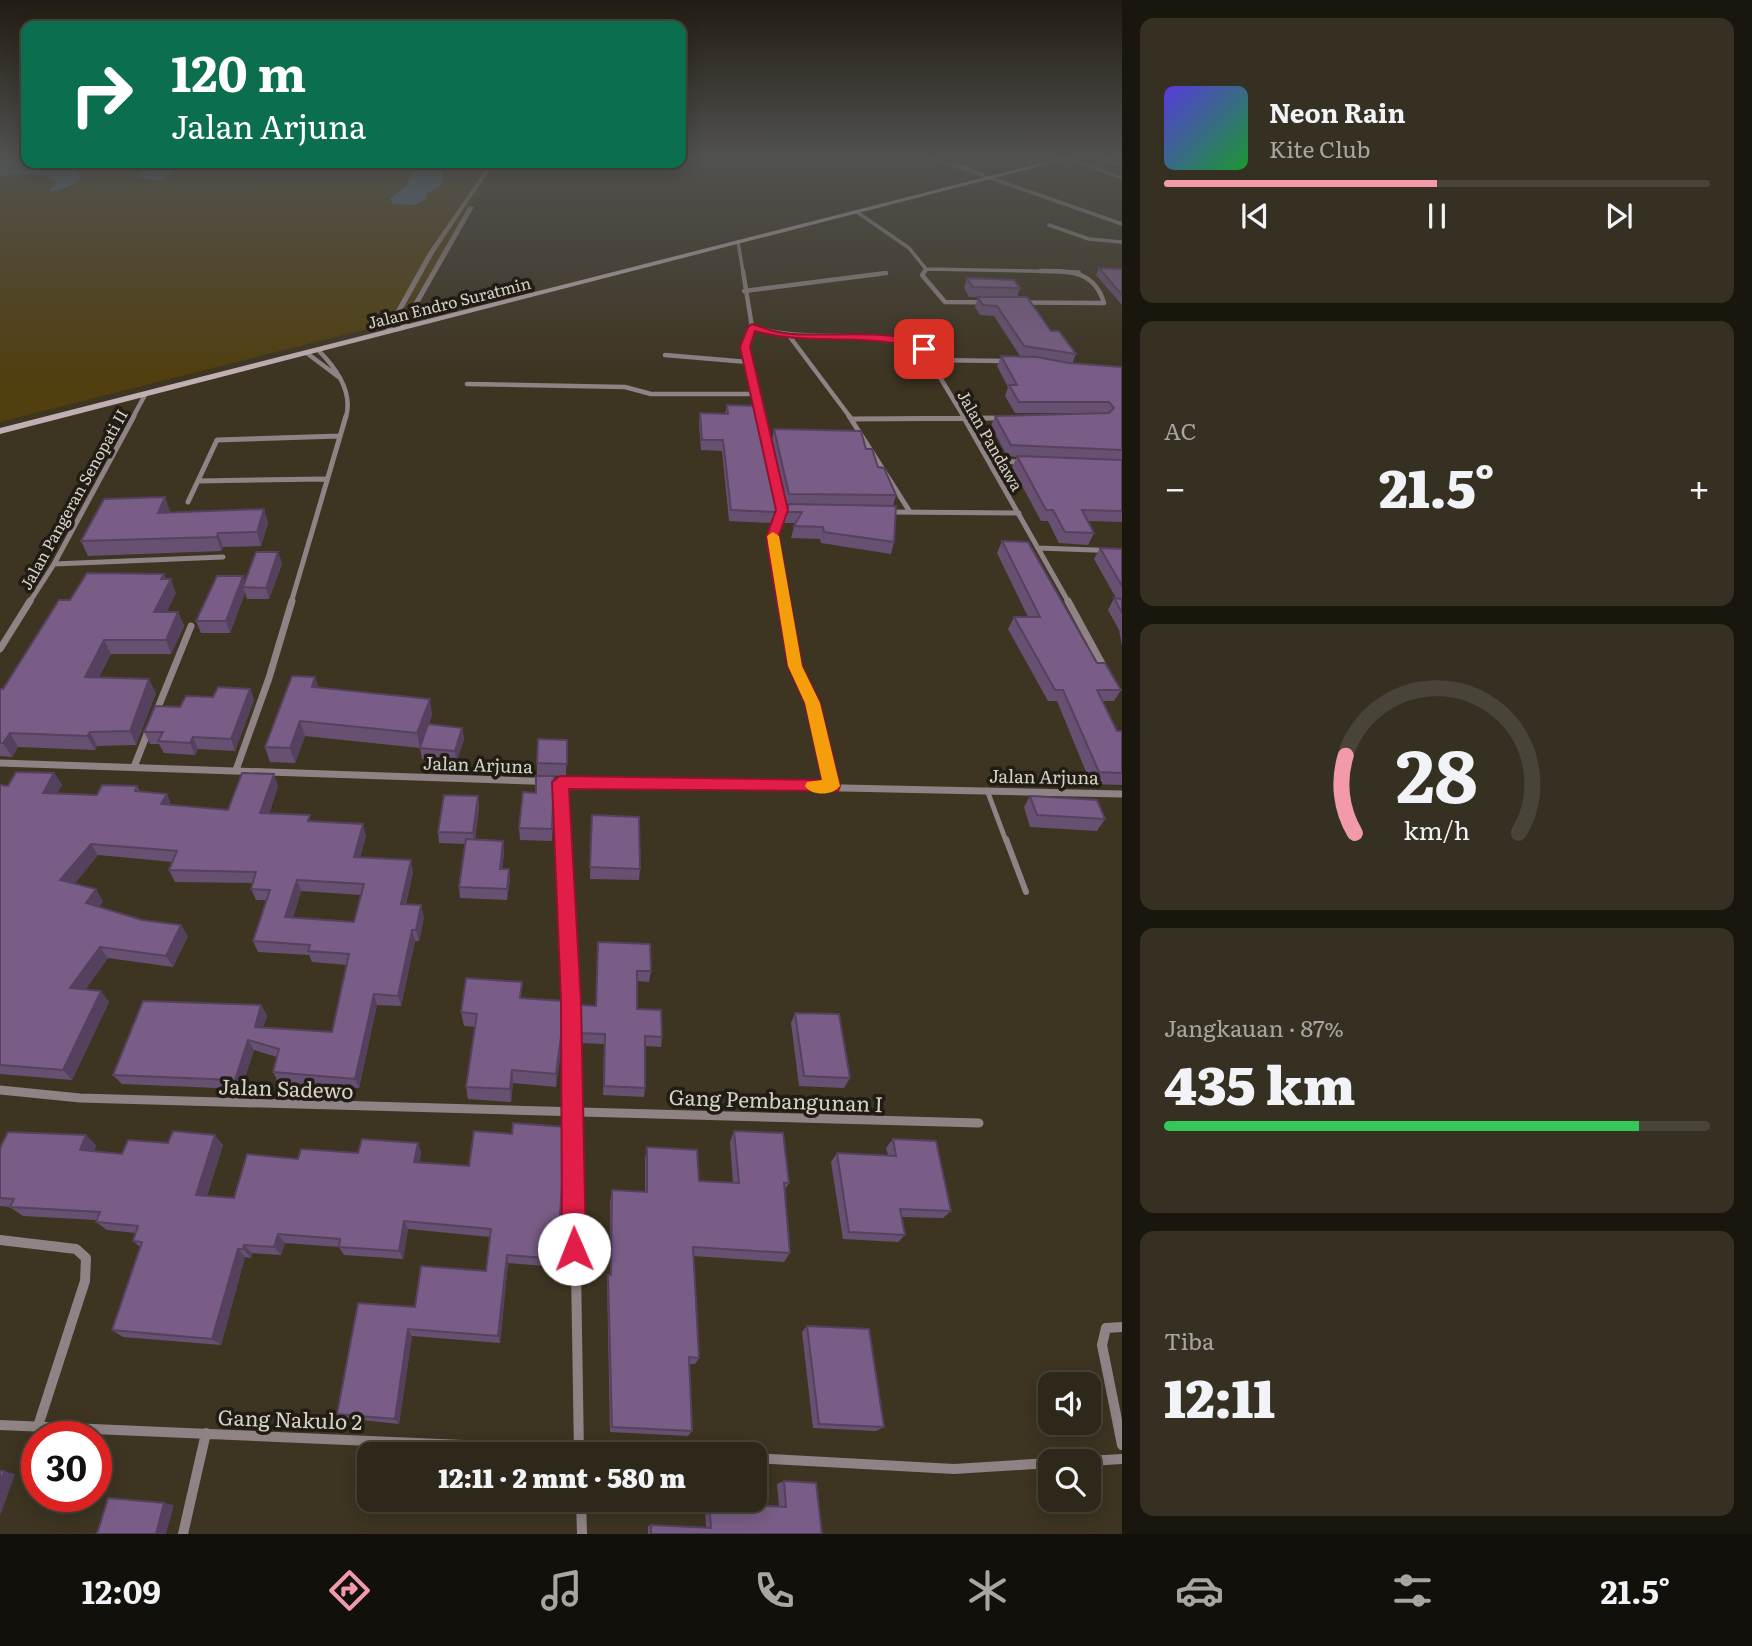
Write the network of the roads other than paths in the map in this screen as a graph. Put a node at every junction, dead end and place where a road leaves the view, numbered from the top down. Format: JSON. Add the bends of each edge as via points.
{"nodes":[{"id":1,"x":447,"y":230,"type":"edge"},
{"id":2,"x":458,"y":230,"type":"edge"},
{"id":3,"x":789,"y":230,"type":"edge"},
{"id":4,"x":882,"y":230,"type":"edge"},
{"id":5,"x":1063,"y":230,"type":"edge"},
{"id":6,"x":1122,"y":242,"type":"edge"},
{"id":7,"x":738,"y":243,"type":"junction"},
{"id":8,"x":926,"y":269,"type":"junction"},
{"id":9,"x":886,"y":273,"type":"dead end"},
{"id":10,"x":744,"y":291,"type":"junction"},
{"id":11,"x":752,"y":327,"type":"junction"},
{"id":12,"x":402,"y":328,"type":"junction"},
{"id":13,"x":387,"y":332,"type":"junction"},
{"id":14,"x":790,"y":337,"type":"junction"},
{"id":15,"x":319,"y":351,"type":"junction"},
{"id":16,"x":309,"y":354,"type":"junction"},
{"id":17,"x":666,"y":355,"type":"dead end"},
{"id":18,"x":930,"y":360,"type":"junction"},
{"id":19,"x":1007,"y":361,"type":"edge"},
{"id":20,"x":748,"y":362,"type":"junction"},
{"id":21,"x":340,"y":379,"type":"junction"},
{"id":22,"x":467,"y":384,"type":"dead end"},
{"id":23,"x":756,"y":394,"type":"junction"},
{"id":24,"x":145,"y":395,"type":"junction"},
{"id":25,"x":964,"y":417,"type":"junction"},
{"id":26,"x":1006,"y":418,"type":"edge"},
{"id":27,"x":851,"y":419,"type":"junction"},
{"id":28,"x":0,"y":431,"type":"edge"},
{"id":29,"x":339,"y":436,"type":"junction"},
{"id":30,"x":990,"y":461,"type":"junction"},
{"id":31,"x":1030,"y":463,"type":"edge"},
{"id":32,"x":325,"y":479,"type":"junction"},
{"id":33,"x":198,"y":481,"type":"junction"},
{"id":34,"x":188,"y":502,"type":"dead end"},
{"id":35,"x":782,"y":510,"type":"junction"},
{"id":36,"x":795,"y":511,"type":"edge"},
{"id":37,"x":884,"y":512,"type":"edge"},
{"id":38,"x":910,"y":512,"type":"junction"},
{"id":39,"x":1019,"y":513,"type":"junction"},
{"id":40,"x":1038,"y":548,"type":"junction"},
{"id":41,"x":1122,"y":551,"type":"edge"},
{"id":42,"x":223,"y":557,"type":"dead end"},
{"id":43,"x":54,"y":564,"type":"junction"},
{"id":44,"x":191,"y":626,"type":"dead end"},
{"id":45,"x":0,"y":649,"type":"edge"},
{"id":46,"x":1111,"y":679,"type":"edge"},
{"id":47,"x":0,"y":763,"type":"edge"},
{"id":48,"x":134,"y":767,"type":"junction"},
{"id":49,"x":236,"y":770,"type":"junction"},
{"id":50,"x":560,"y":782,"type":"junction"},
{"id":51,"x":832,"y":786,"type":"junction"},
{"id":52,"x":987,"y":790,"type":"junction"},
{"id":53,"x":1122,"y":794,"type":"edge"},
{"id":54,"x":1026,"y":892,"type":"dead end"},
{"id":55,"x":0,"y":1090,"type":"edge"},
{"id":56,"x":572,"y":1110,"type":"junction"},
{"id":57,"x":979,"y":1123,"type":"dead end"},
{"id":58,"x":0,"y":1240,"type":"edge"},
{"id":59,"x":1122,"y":1327,"type":"edge"},
{"id":60,"x":40,"y":1421,"type":"edge"},
{"id":61,"x":0,"y":1425,"type":"edge"},
{"id":62,"x":21,"y":1426,"type":"edge"},
{"id":63,"x":112,"y":1429,"type":"edge"},
{"id":64,"x":206,"y":1433,"type":"junction"},
{"id":65,"x":383,"y":1442,"type":"edge"},
{"id":66,"x":579,"y":1442,"type":"edge"},
{"id":67,"x":1122,"y":1445,"type":"edge"},
{"id":68,"x":767,"y":1459,"type":"edge"},
{"id":69,"x":1122,"y":1459,"type":"edge"},
{"id":70,"x":1101,"y":1460,"type":"edge"},
{"id":71,"x":1038,"y":1464,"type":"edge"},
{"id":72,"x":581,"y":1512,"type":"edge"},
{"id":73,"x":183,"y":1534,"type":"edge"},
{"id":74,"x":582,"y":1534,"type":"edge"}],
"edges":[{"from":1,"to":13,"type":"street"},
{"from":2,"to":12,"type":"street"},
{"from":3,"to":7,"type":"main road","name":"Jalan Endro Suratmin"},
{"from":4,"to":8,"type":"street","via":[[909,248]]},
{"from":5,"to":6,"type":"street","via":[[1097,241]]},
{"from":7,"to":10,"type":"street"},
{"from":7,"to":12,"type":"main road","name":"Jalan Endro Suratmin"},
{"from":8,"to":8,"type":"street","via":[[1076,271],[1088,276],[1104,303],[945,302],[922,275]]},
{"from":9,"to":10,"type":"street"},
{"from":10,"to":11,"type":"street"},
{"from":11,"to":14,"type":"street","name":"Jalan Pandawa"},
{"from":11,"to":20,"type":"street","via":[[745,347]]},
{"from":12,"to":13,"type":"main road","name":"Jalan Endro Suratmin"},
{"from":13,"to":15,"type":"main road","name":"Jalan Endro Suratmin"},
{"from":14,"to":18,"type":"street","name":"Jalan Pandawa","via":[[910,342],[922,346]]},
{"from":14,"to":27,"type":"street"},
{"from":15,"to":16,"type":"main road","name":"Jalan Endro Suratmin"},
{"from":15,"to":21,"type":"street","via":[[338,368]]},
{"from":16,"to":21,"type":"street"},
{"from":16,"to":24,"type":"main road","name":"Jalan Endro Suratmin"},
{"from":17,"to":20,"type":"street"},
{"from":18,"to":19,"type":"street"},
{"from":18,"to":25,"type":"street","name":"Jalan Pandawa"},
{"from":20,"to":23,"type":"street"},
{"from":21,"to":29,"type":"street","via":[[348,411]]},
{"from":22,"to":23,"type":"street","via":[[625,387],[645,394]]},
{"from":23,"to":35,"type":"street"},
{"from":24,"to":28,"type":"main road","name":"Jalan Endro Suratmin"},
{"from":24,"to":43,"type":"street","name":"Jalan Pangeran Senopati II"},
{"from":25,"to":26,"type":"street"},
{"from":25,"to":27,"type":"street"},
{"from":25,"to":30,"type":"street","name":"Jalan Pandawa"},
{"from":27,"to":38,"type":"street"},
{"from":29,"to":32,"type":"street"},
{"from":29,"to":33,"type":"street","via":[[217,440]]},
{"from":30,"to":31,"type":"street"},
{"from":30,"to":39,"type":"street","name":"Jalan Pandawa"},
{"from":32,"to":33,"type":"street"},
{"from":32,"to":49,"type":"street","via":[[269,677]]},
{"from":33,"to":34,"type":"street"},
{"from":35,"to":36,"type":"street"},
{"from":35,"to":51,"type":"street","via":[[773,535],[795,666],[812,703]]},
{"from":37,"to":38,"type":"street"},
{"from":38,"to":39,"type":"street"},
{"from":39,"to":40,"type":"street","name":"Jalan Pandawa"},
{"from":40,"to":41,"type":"street"},
{"from":40,"to":46,"type":"street","name":"Jalan Pandawa"},
{"from":42,"to":43,"type":"street"},
{"from":43,"to":45,"type":"street","name":"Jalan Pangeran Senopati II"},
{"from":44,"to":48,"type":"street"},
{"from":47,"to":48,"type":"street","name":"Jalan Arjuna"},
{"from":48,"to":49,"type":"street","name":"Jalan Arjuna"},
{"from":49,"to":50,"type":"street","name":"Jalan Arjuna"},
{"from":50,"to":51,"type":"street","name":"Jalan Arjuna"},
{"from":50,"to":56,"type":"street"},
{"from":51,"to":52,"type":"street","name":"Jalan Arjuna"},
{"from":52,"to":53,"type":"street","name":"Jalan Arjuna"},
{"from":52,"to":54,"type":"lane"},
{"from":55,"to":56,"type":"street","name":"Jalan Sadewo","via":[[107,1099]]},
{"from":56,"to":57,"type":"street","name":"Gang Pembangunan I"},
{"from":56,"to":66,"type":"street"},
{"from":58,"to":60,"type":"street","via":[[76,1249],[86,1258],[85,1281]]},
{"from":59,"to":67,"type":"street","via":[[1106,1328],[1102,1345]]},
{"from":61,"to":62,"type":"street","name":"Gang Nakulo 2"},
{"from":63,"to":64,"type":"street","name":"Gang Nakulo 2"},
{"from":64,"to":65,"type":"street","name":"Gang Nakulo 2"},
{"from":64,"to":73,"type":"street"},
{"from":68,"to":71,"type":"street","via":[[954,1469]]},
{"from":69,"to":70,"type":"street"},
{"from":72,"to":74,"type":"street"}]}
